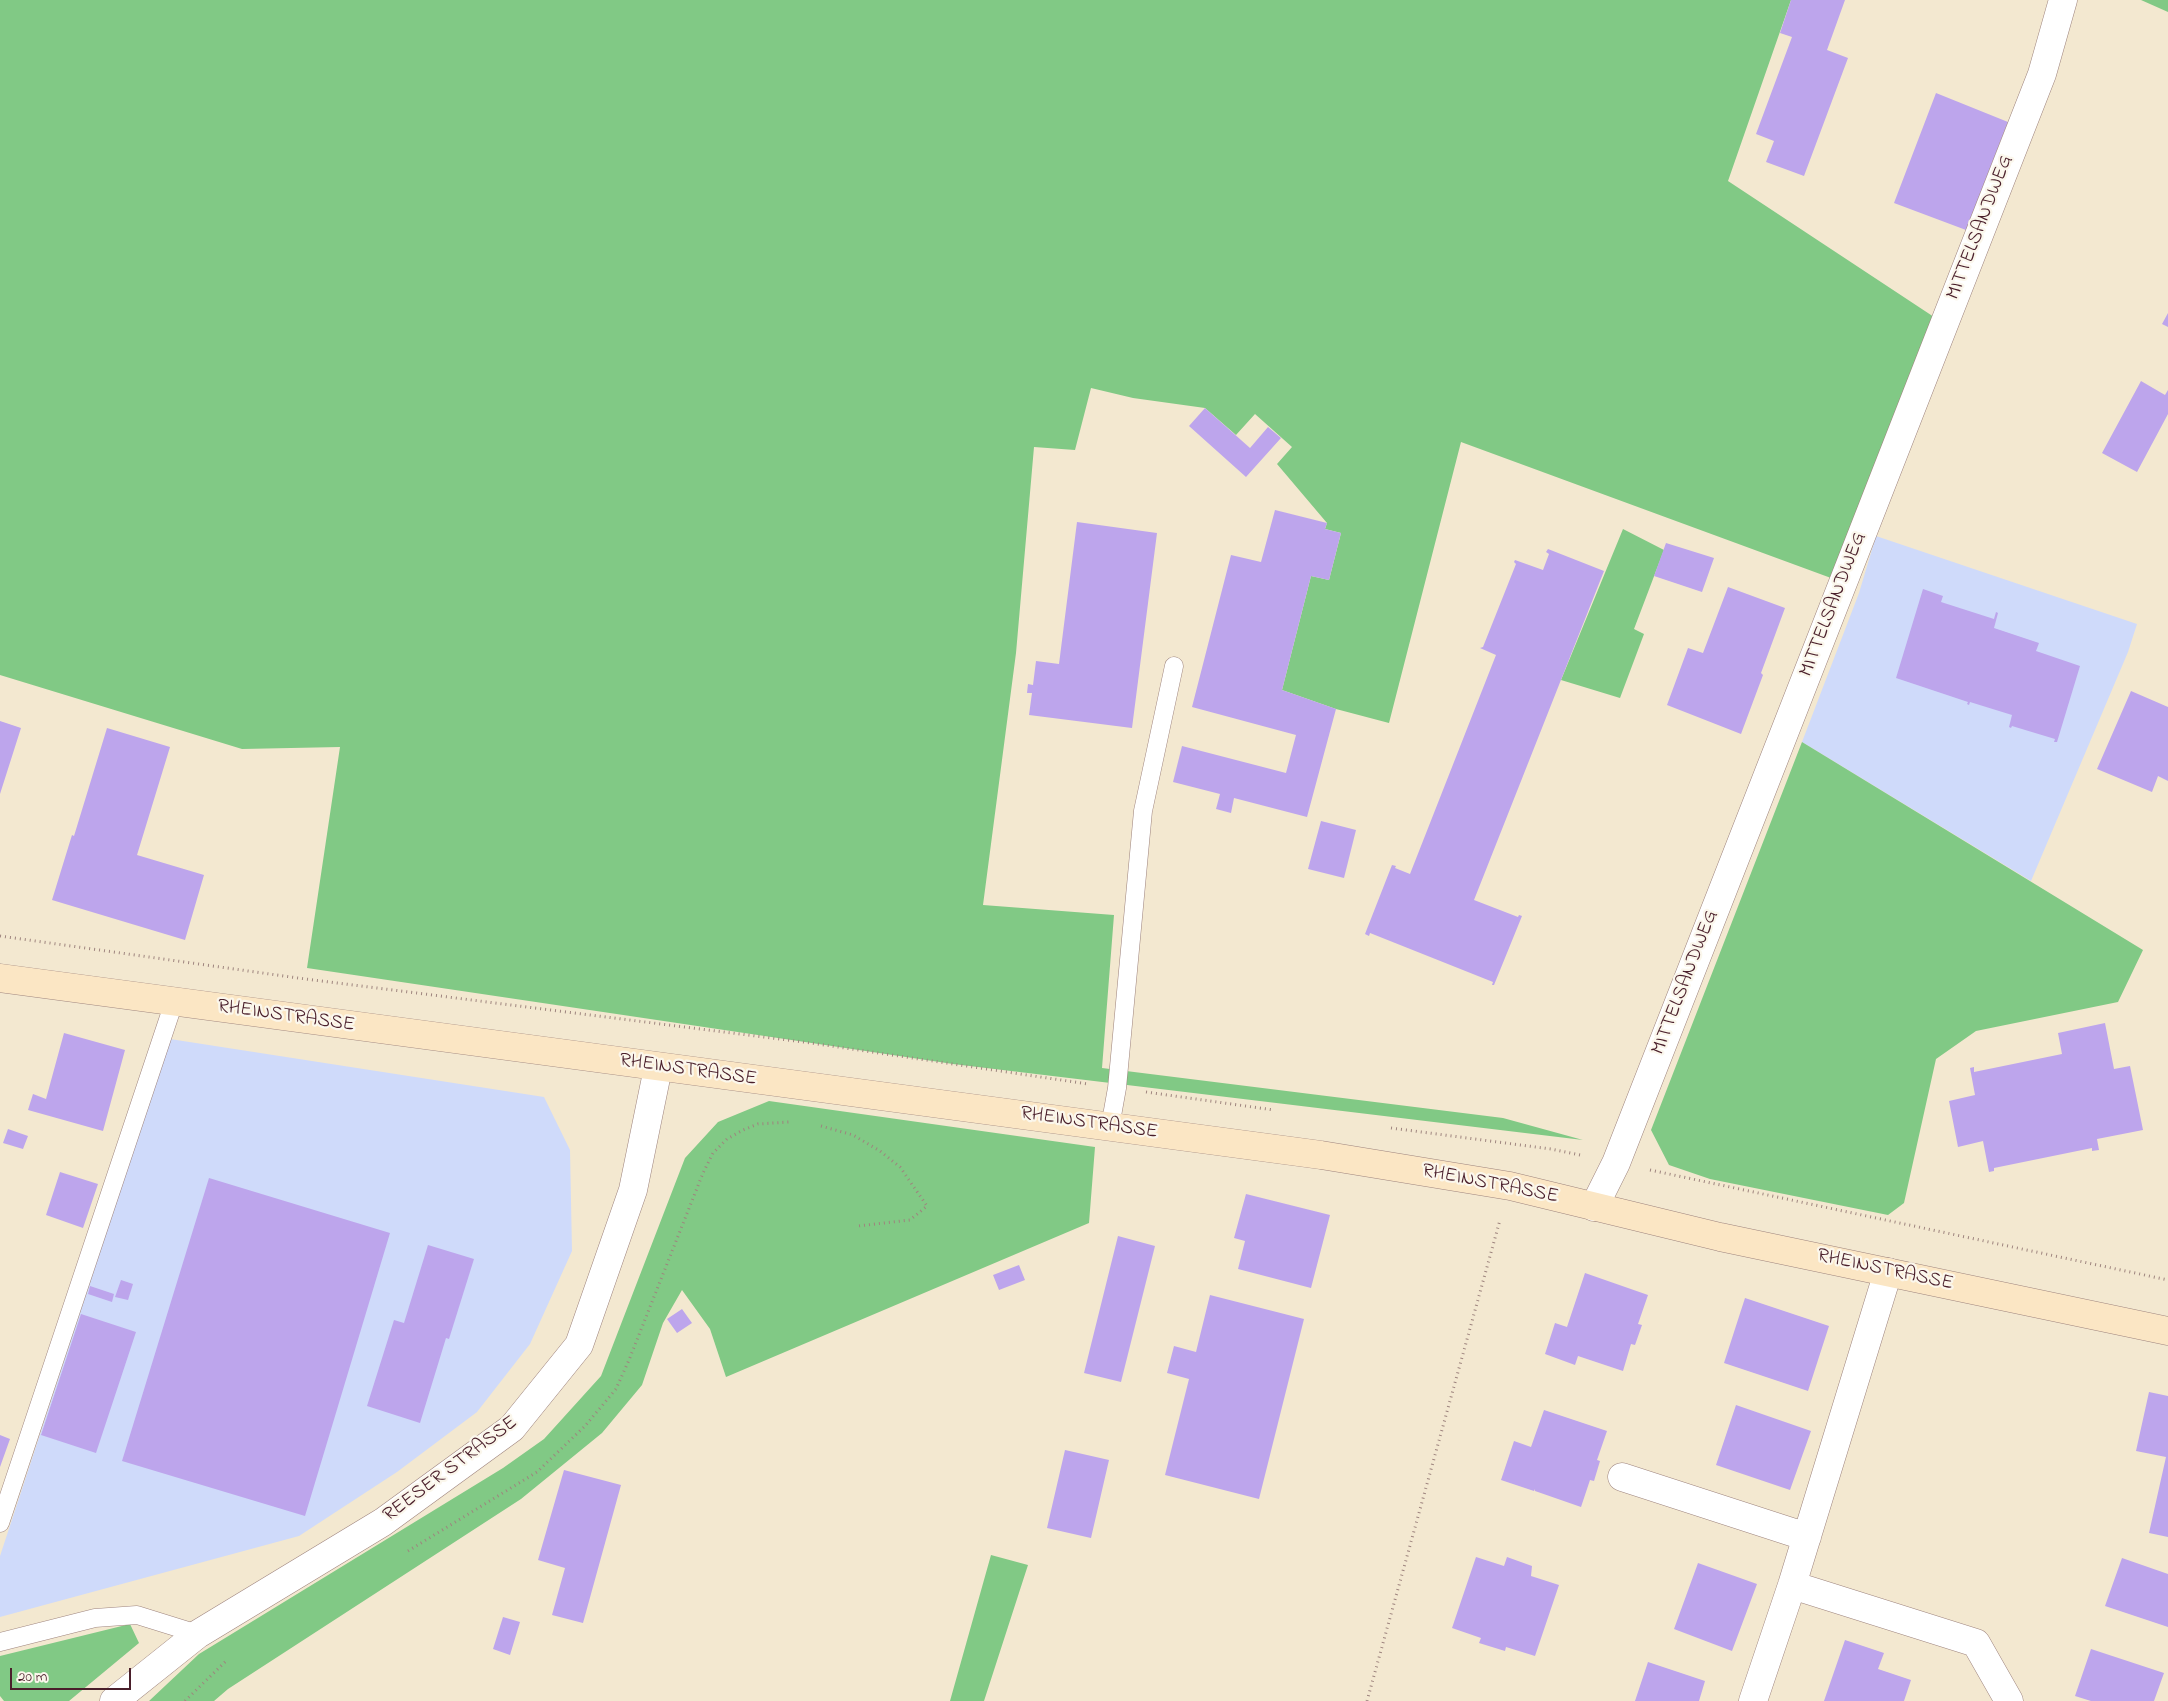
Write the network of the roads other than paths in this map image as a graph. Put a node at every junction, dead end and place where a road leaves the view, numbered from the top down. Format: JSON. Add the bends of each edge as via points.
{"nodes":[{"id":1,"x":2063,"y":0,"type":"edge"},
{"id":2,"x":1174,"y":666,"type":"dead end"},
{"id":3,"x":0,"y":978,"type":"edge"},
{"id":4,"x":174,"y":1002,"type":"junction"},
{"id":5,"x":658,"y":1068,"type":"junction"},
{"id":6,"x":1110,"y":1127,"type":"junction"},
{"id":7,"x":1594,"y":1207,"type":"junction"},
{"id":8,"x":1888,"y":1272,"type":"junction"},
{"id":9,"x":2168,"y":1331,"type":"edge"},
{"id":10,"x":1622,"y":1477,"type":"dead end"},
{"id":11,"x":0,"y":1523,"type":"edge"},
{"id":12,"x":1807,"y":1537,"type":"junction"},
{"id":13,"x":1792,"y":1585,"type":"junction"},
{"id":14,"x":198,"y":1634,"type":"junction"},
{"id":15,"x":0,"y":1642,"type":"edge"},
{"id":16,"x":114,"y":1701,"type":"edge"},
{"id":17,"x":1753,"y":1701,"type":"edge"},
{"id":18,"x":2008,"y":1701,"type":"edge"}],
"edges":[{"from":1,"to":7,"type":"street","name":"MITTELSANDWEG","via":[[2042,74],[1616,1163]]},
{"from":2,"to":6,"type":"lane","via":[[1143,811],[1117,1088]]},
{"from":3,"to":4,"type":"main road","name":"RHEINSTRASSE"},
{"from":4,"to":5,"type":"main road","name":"RHEINSTRASSE"},
{"from":4,"to":11,"type":"lane"},
{"from":5,"to":6,"type":"main road","name":"RHEINSTRASSE"},
{"from":5,"to":14,"type":"street","name":"REESER STRASSE","via":[[633,1190],[579,1345],[512,1428],[383,1522]]},
{"from":6,"to":7,"type":"main road","name":"RHEINSTRASSE","via":[[1320,1155],[1510,1186]]},
{"from":7,"to":8,"type":"main road","name":"RHEINSTRASSE"},
{"from":8,"to":9,"type":"main road","name":"RHEINSTRASSE"},
{"from":8,"to":12,"type":"street"},
{"from":10,"to":12,"type":"street"},
{"from":12,"to":13,"type":"street"},
{"from":13,"to":17,"type":"street"},
{"from":13,"to":18,"type":"street","via":[[1976,1642]]},
{"from":14,"to":15,"type":"lane","via":[[137,1615],[95,1618]]},
{"from":14,"to":16,"type":"street","name":"REESER STRASSE"}]}
